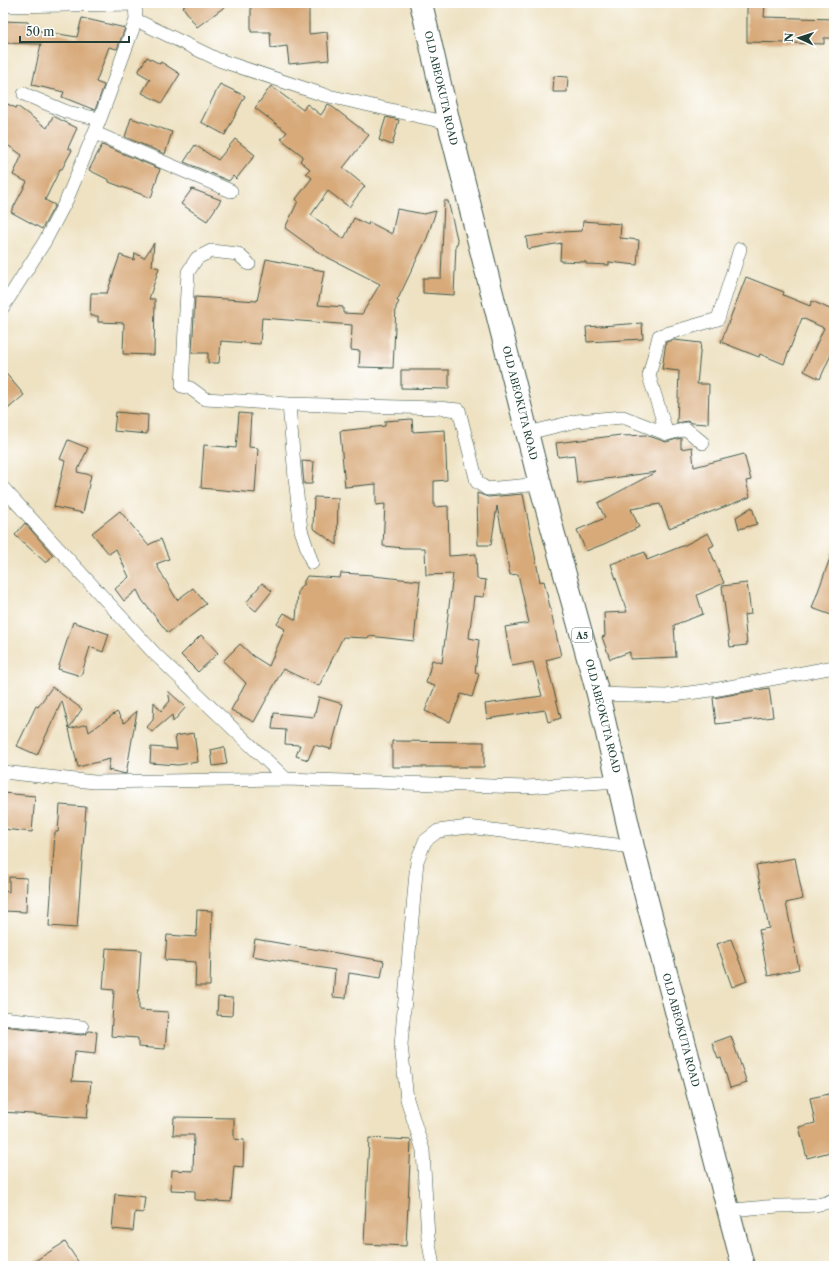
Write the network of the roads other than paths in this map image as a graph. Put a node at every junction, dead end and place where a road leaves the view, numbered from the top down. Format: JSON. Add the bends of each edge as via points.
{"nodes":[{"id":1,"x":135,"y":3,"type":"edge"},
{"id":2,"x":421,"y":3,"type":"edge"},
{"id":3,"x":3,"y":6,"type":"edge"},
{"id":4,"x":136,"y":20,"type":"junction"},
{"id":5,"x":24,"y":94,"type":"dead end"},
{"id":6,"x":100,"y":119,"type":"junction"},
{"id":7,"x":449,"y":123,"type":"junction"},
{"id":8,"x":94,"y":132,"type":"junction"},
{"id":9,"x":231,"y":191,"type":"dead end"},
{"id":10,"x":740,"y":249,"type":"dead end"},
{"id":11,"x":249,"y":264,"type":"dead end"},
{"id":12,"x":3,"y":307,"type":"edge"},
{"id":13,"x":289,"y":404,"type":"junction"},
{"id":14,"x":528,"y":433,"type":"junction"},
{"id":15,"x":667,"y":434,"type":"junction"},
{"id":16,"x":703,"y":443,"type":"dead end"},
{"id":17,"x":540,"y":484,"type":"junction"},
{"id":18,"x":3,"y":488,"type":"edge"},
{"id":19,"x":312,"y":563,"type":"dead end"},
{"id":20,"x":834,"y":667,"type":"edge"},
{"id":21,"x":598,"y":694,"type":"junction"},
{"id":22,"x":3,"y":772,"type":"edge"},
{"id":23,"x":286,"y":779,"type":"junction"},
{"id":24,"x":619,"y":781,"type":"junction"},
{"id":25,"x":633,"y":847,"type":"junction"},
{"id":26,"x":3,"y":1018,"type":"edge"},
{"id":27,"x":82,"y":1027,"type":"dead end"},
{"id":28,"x":834,"y":1199,"type":"edge"},
{"id":29,"x":729,"y":1210,"type":"junction"},
{"id":30,"x":433,"y":1266,"type":"edge"},
{"id":31,"x":743,"y":1266,"type":"edge"}],
"edges":[{"from":1,"to":3,"type":"street"},
{"from":1,"to":4,"type":"street"},
{"from":2,"to":7,"type":"highway","name":"OLD ABEOKUTA ROAD","number":"A5"},
{"from":4,"to":6,"type":"street"},
{"from":4,"to":7,"type":"street","via":[[219,60],[324,95]]},
{"from":5,"to":6,"type":"street","via":[[66,112]]},
{"from":6,"to":8,"type":"street"},
{"from":7,"to":14,"type":"highway","name":"OLD ABEOKUTA ROAD","number":"A5"},
{"from":8,"to":9,"type":"street"},
{"from":8,"to":12,"type":"street","via":[[60,213]]},
{"from":10,"to":15,"type":"street","via":[[718,319],[659,336],[649,376]]},
{"from":11,"to":13,"type":"street","via":[[238,254],[210,251],[197,258],[188,272],[182,386],[190,388],[205,399]]},
{"from":13,"to":17,"type":"street","via":[[459,410],[477,482],[487,489]]},
{"from":13,"to":19,"type":"street","via":[[302,530]]},
{"from":14,"to":15,"type":"street","via":[[577,421],[623,417]]},
{"from":14,"to":17,"type":"highway","name":"OLD ABEOKUTA ROAD","number":"A5"},
{"from":15,"to":16,"type":"street","via":[[686,429]]},
{"from":17,"to":21,"type":"highway","name":"OLD ABEOKUTA ROAD","number":"A5"},
{"from":18,"to":23,"type":"street","via":[[155,654]]},
{"from":20,"to":21,"type":"street","via":[[719,689],[666,696]]},
{"from":21,"to":24,"type":"highway","name":"OLD ABEOKUTA ROAD","number":"A5"},
{"from":22,"to":23,"type":"street","via":[[94,782]]},
{"from":23,"to":24,"type":"street","via":[[526,787]]},
{"from":24,"to":25,"type":"highway","name":"OLD ABEOKUTA ROAD","number":"A5"},
{"from":25,"to":29,"type":"highway","name":"OLD ABEOKUTA ROAD","number":"A5"},
{"from":25,"to":30,"type":"street","via":[[468,827],[438,831],[425,841],[416,861],[401,1045],[407,1099],[423,1150],[428,1238]]},
{"from":26,"to":27,"type":"street"},
{"from":28,"to":29,"type":"street","via":[[813,1205]]},
{"from":29,"to":31,"type":"highway","name":"OLD ABEOKUTA ROAD","number":"A5"}]}
